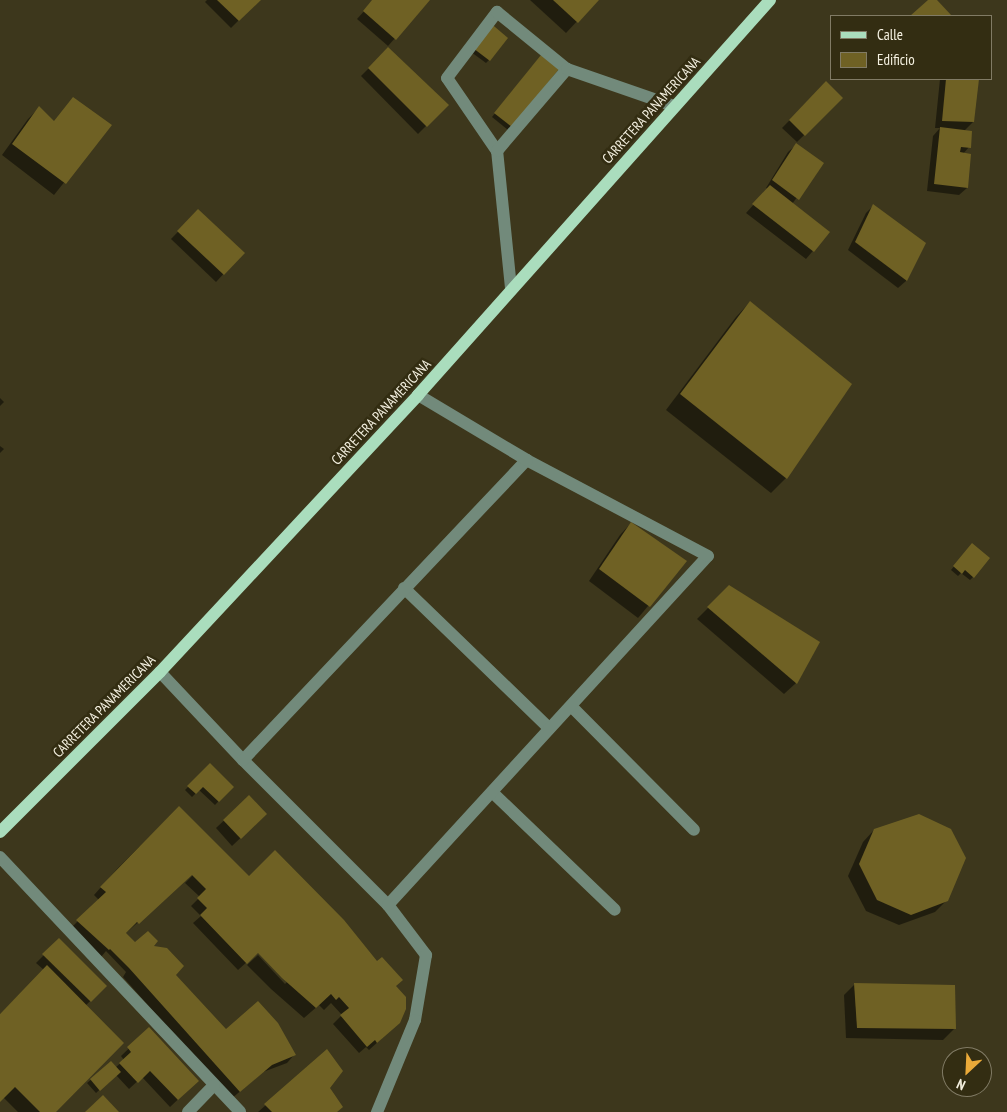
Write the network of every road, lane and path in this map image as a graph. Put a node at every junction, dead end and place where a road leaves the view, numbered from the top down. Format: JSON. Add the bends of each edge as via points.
{"nodes":[{"id":1,"x":770,"y":0,"type":"edge"},
{"id":2,"x":567,"y":70,"type":"junction"},
{"id":3,"x":674,"y":106,"type":"junction"},
{"id":4,"x":497,"y":151,"type":"junction"},
{"id":5,"x":511,"y":288,"type":"junction"},
{"id":6,"x":418,"y":395,"type":"junction"},
{"id":7,"x":527,"y":460,"type":"junction"},
{"id":8,"x":404,"y":588,"type":"junction"},
{"id":9,"x":160,"y":672,"type":"junction"},
{"id":10,"x":572,"y":707,"type":"junction"},
{"id":11,"x":549,"y":728,"type":"junction"},
{"id":12,"x":243,"y":760,"type":"junction"},
{"id":13,"x":492,"y":792,"type":"junction"},
{"id":14,"x":694,"y":830,"type":"dead end"},
{"id":15,"x":0,"y":832,"type":"edge"},
{"id":16,"x":0,"y":857,"type":"edge"},
{"id":17,"x":388,"y":905,"type":"junction"},
{"id":18,"x":615,"y":910,"type":"dead end"},
{"id":19,"x":214,"y":1085,"type":"junction"},
{"id":20,"x":188,"y":1112,"type":"edge"},
{"id":21,"x":240,"y":1112,"type":"edge"},
{"id":22,"x":377,"y":1112,"type":"edge"}],
"edges":[{"from":1,"to":3,"type":"main road","name":"CARRETERA PANAMERICANA"},
{"from":2,"to":3,"type":"street"},
{"from":2,"to":4,"type":"street"},
{"from":2,"to":4,"type":"street","via":[[496,12],[447,78]]},
{"from":3,"to":5,"type":"main road","name":"CARRETERA PANAMERICANA"},
{"from":4,"to":5,"type":"street"},
{"from":5,"to":6,"type":"main road","name":"CARRETERA PANAMERICANA"},
{"from":6,"to":7,"type":"street"},
{"from":6,"to":9,"type":"main road","name":"CARRETERA PANAMERICANA"},
{"from":7,"to":8,"type":"street"},
{"from":7,"to":10,"type":"street","via":[[708,556]]},
{"from":8,"to":11,"type":"street"},
{"from":8,"to":12,"type":"street"},
{"from":9,"to":12,"type":"street"},
{"from":9,"to":15,"type":"main road","name":"CARRETERA PANAMERICANA"},
{"from":10,"to":11,"type":"street"},
{"from":10,"to":14,"type":"street"},
{"from":11,"to":13,"type":"street"},
{"from":12,"to":17,"type":"street"},
{"from":13,"to":17,"type":"street"},
{"from":13,"to":18,"type":"street"},
{"from":16,"to":19,"type":"street"},
{"from":17,"to":22,"type":"street","via":[[426,956],[415,1020]]},
{"from":19,"to":20,"type":"street"},
{"from":19,"to":21,"type":"street"}]}
